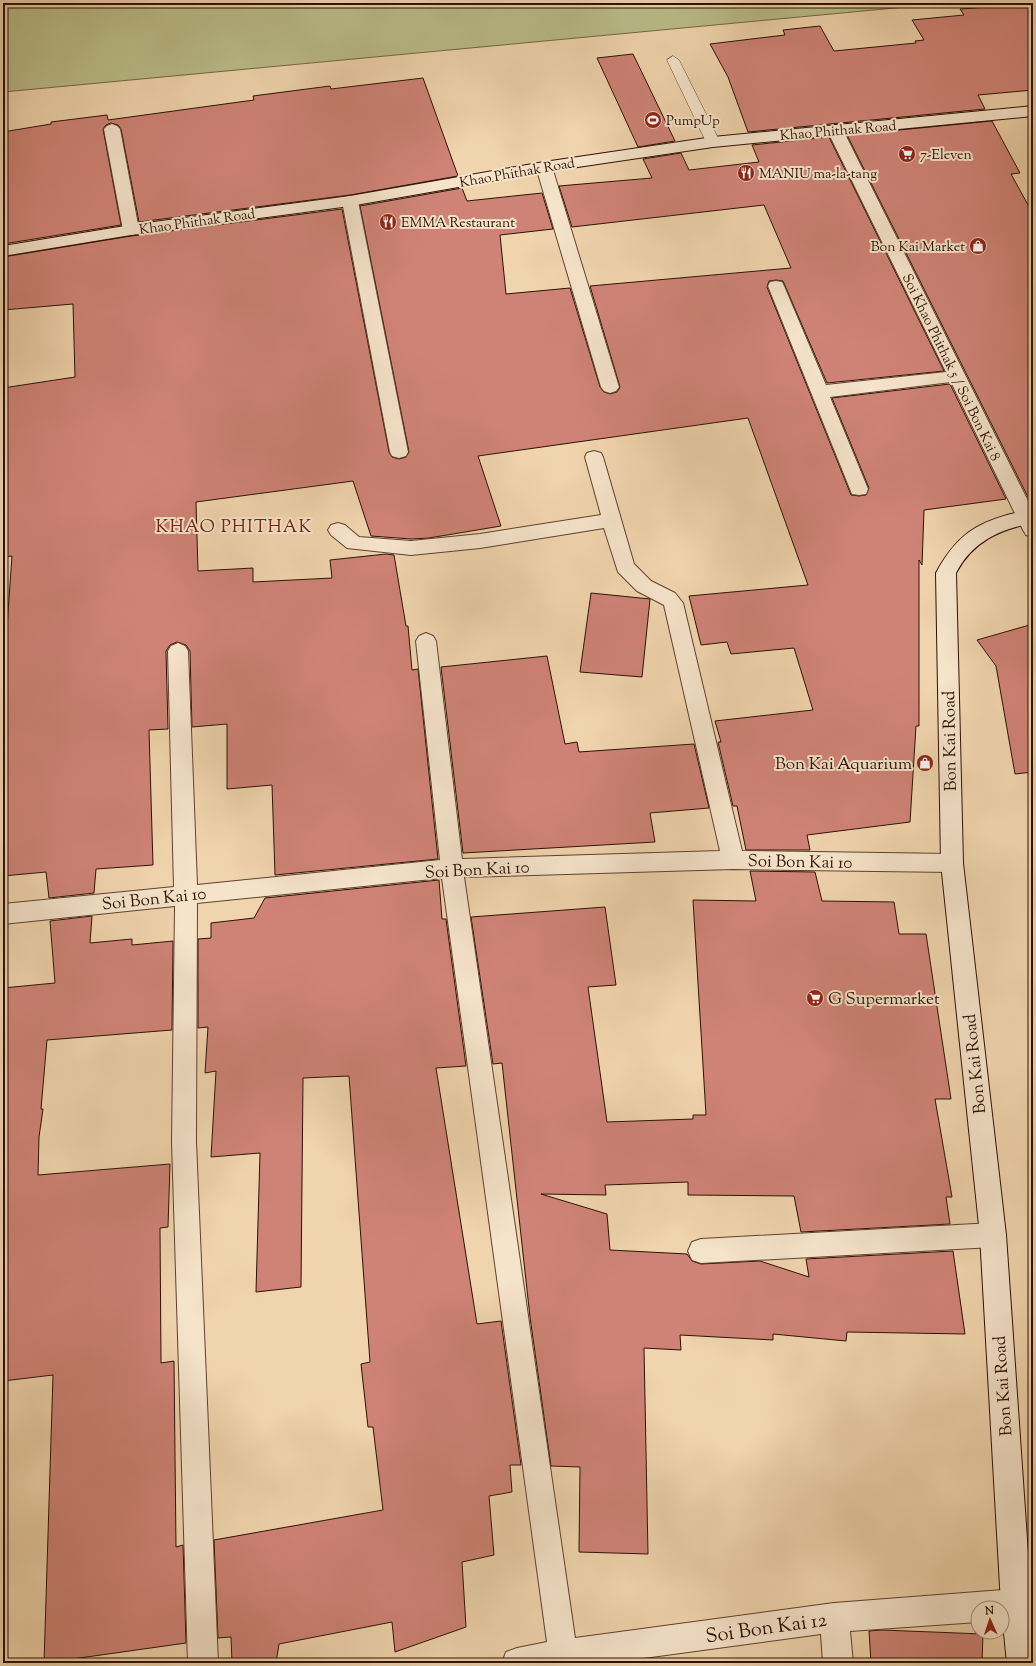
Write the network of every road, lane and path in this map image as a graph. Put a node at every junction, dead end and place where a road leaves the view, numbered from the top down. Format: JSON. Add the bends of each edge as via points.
{"nodes":[{"id":1,"x":673,"y":60,"type":"dead end"},
{"id":2,"x":1033,"y":111,"type":"edge"},
{"id":3,"x":112,"y":129,"type":"dead end"},
{"id":4,"x":835,"y":130,"type":"junction"},
{"id":5,"x":713,"y":142,"type":"junction"},
{"id":6,"x":544,"y":167,"type":"junction"},
{"id":7,"x":350,"y":201,"type":"junction"},
{"id":8,"x":131,"y":230,"type":"junction"},
{"id":9,"x":3,"y":251,"type":"edge"},
{"id":10,"x":776,"y":286,"type":"dead end"},
{"id":11,"x":957,"y":376,"type":"junction"},
{"id":12,"x":610,"y":387,"type":"dead end"},
{"id":13,"x":820,"y":392,"type":"junction"},
{"id":14,"x":398,"y":452,"type":"dead end"},
{"id":15,"x":594,"y":457,"type":"dead end"},
{"id":16,"x":859,"y":489,"type":"dead end"},
{"id":17,"x":612,"y":520,"type":"junction"},
{"id":18,"x":1031,"y":521,"type":"edge"},
{"id":19,"x":338,"y":530,"type":"dead end"},
{"id":20,"x":426,"y":641,"type":"dead end"},
{"id":21,"x":178,"y":651,"type":"dead end"},
{"id":22,"x":733,"y":860,"type":"junction"},
{"id":23,"x":952,"y":863,"type":"junction"},
{"id":24,"x":452,"y":868,"type":"junction"},
{"id":25,"x":186,"y":895,"type":"junction"},
{"id":26,"x":3,"y":914,"type":"edge"},
{"id":27,"x":993,"y":1235,"type":"junction"},
{"id":28,"x":701,"y":1251,"type":"dead end"},
{"id":29,"x":1016,"y":1604,"type":"junction"},
{"id":30,"x":834,"y":1618,"type":"junction"},
{"id":31,"x":563,"y":1654,"type":"junction"},
{"id":32,"x":203,"y":1663,"type":"edge"},
{"id":33,"x":517,"y":1663,"type":"edge"},
{"id":34,"x":838,"y":1663,"type":"edge"},
{"id":35,"x":1022,"y":1663,"type":"edge"}],
"edges":[{"from":1,"to":5,"type":"lane"},
{"from":2,"to":4,"type":"street","name":"Khao Phithak Road"},
{"from":3,"to":8,"type":"street"},
{"from":4,"to":5,"type":"street","name":"Khao Phithak Road"},
{"from":4,"to":11,"type":"street","name":"Soi Khao Phithak 5 / Soi Bon Kai 8"},
{"from":5,"to":6,"type":"street","name":"Khao Phithak Road"},
{"from":6,"to":7,"type":"street","name":"Khao Phithak Road"},
{"from":6,"to":12,"type":"street"},
{"from":7,"to":8,"type":"street","name":"Khao Phithak Road"},
{"from":7,"to":14,"type":"street"},
{"from":8,"to":9,"type":"street","name":"Khao Phithak Road"},
{"from":10,"to":13,"type":"street"},
{"from":11,"to":13,"type":"street"},
{"from":11,"to":18,"type":"street","name":"Soi Khao Phithak 5 / Soi Bon Kai 8"},
{"from":13,"to":16,"type":"street"},
{"from":15,"to":17,"type":"street"},
{"from":17,"to":19,"type":"street","via":[[480,541],[410,548],[354,543]]},
{"from":17,"to":22,"type":"street","via":[[626,567],[638,581],[652,591],[664,594],[673,603]]},
{"from":18,"to":23,"type":"street","name":"Bon Kai Road","via":[[995,526],[965,544],[953,557],[946,574]]},
{"from":20,"to":24,"type":"street"},
{"from":21,"to":25,"type":"street"},
{"from":22,"to":23,"type":"street","name":"Soi Bon Kai 10"},
{"from":22,"to":24,"type":"street","name":"Soi Bon Kai 10"},
{"from":23,"to":27,"type":"street","name":"Bon Kai Road"},
{"from":24,"to":25,"type":"street","name":"Soi Bon Kai 10"},
{"from":24,"to":31,"type":"street"},
{"from":25,"to":26,"type":"street","name":"Soi Bon Kai 10"},
{"from":25,"to":32,"type":"street","via":[[184,1142]]},
{"from":27,"to":28,"type":"street"},
{"from":27,"to":29,"type":"street","name":"Bon Kai Road"},
{"from":29,"to":30,"type":"street","name":"Soi Bon Kai 12"},
{"from":29,"to":35,"type":"street","name":"Bon Kai Road"},
{"from":30,"to":31,"type":"street","name":"Soi Bon Kai 12"},
{"from":30,"to":34,"type":"street"},
{"from":31,"to":33,"type":"street","name":"Soi Bon Kai 12"}]}
